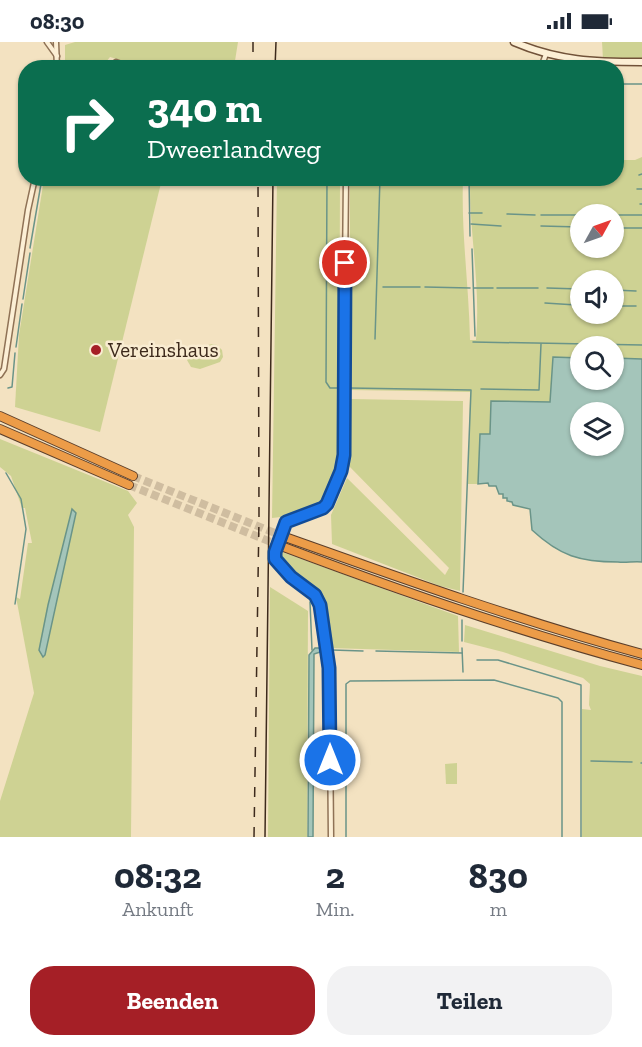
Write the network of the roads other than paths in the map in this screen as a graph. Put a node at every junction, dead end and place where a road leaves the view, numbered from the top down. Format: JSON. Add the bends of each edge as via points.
{"nodes":[{"id":1,"x":47,"y":42,"type":"edge"},
{"id":2,"x":56,"y":42,"type":"edge"},
{"id":3,"x":514,"y":42,"type":"edge"},
{"id":4,"x":546,"y":54,"type":"junction"},
{"id":5,"x":57,"y":56,"type":"junction"},
{"id":6,"x":57,"y":60,"type":"edge"},
{"id":7,"x":544,"y":60,"type":"edge"},
{"id":8,"x":576,"y":60,"type":"edge"},
{"id":9,"x":624,"y":62,"type":"edge"},
{"id":10,"x":642,"y":62,"type":"edge"},
{"id":11,"x":33,"y":186,"type":"edge"},
{"id":12,"x":346,"y":186,"type":"edge"},
{"id":13,"x":6,"y":356,"type":"junction"},
{"id":14,"x":0,"y":362,"type":"edge"},
{"id":15,"x":0,"y":375,"type":"edge"},
{"id":16,"x":0,"y":416,"type":"edge"},
{"id":17,"x":0,"y":429,"type":"edge"},
{"id":18,"x":133,"y":476,"type":"tunnel mouth"},
{"id":19,"x":129,"y":485,"type":"tunnel mouth"},
{"id":20,"x":285,"y":537,"type":"tunnel mouth"},
{"id":21,"x":281,"y":546,"type":"tunnel mouth"},
{"id":22,"x":642,"y":654,"type":"edge"},
{"id":23,"x":642,"y":665,"type":"edge"},
{"id":24,"x":331,"y":837,"type":"edge"}],
"edges":[{"from":1,"to":5,"type":"street"},
{"from":2,"to":5,"type":"street"},
{"from":3,"to":4,"type":"main road"},
{"from":4,"to":7,"type":"street"},
{"from":4,"to":8,"type":"main road"},
{"from":5,"to":6,"type":"street"},
{"from":9,"to":10,"type":"main road"},
{"from":11,"to":13,"type":"street"},
{"from":12,"to":24,"type":"street","via":[[343,464],[327,504],[286,522],[274,554],[278,563],[315,595],[320,605],[329,668]]},
{"from":13,"to":14,"type":"street"},
{"from":13,"to":15,"type":"street"},
{"from":16,"to":18,"type":"highway"},
{"from":17,"to":19,"type":"highway"},
{"from":20,"to":22,"type":"highway","via":[[492,609]]},
{"from":21,"to":23,"type":"highway","via":[[417,596]]}]}
